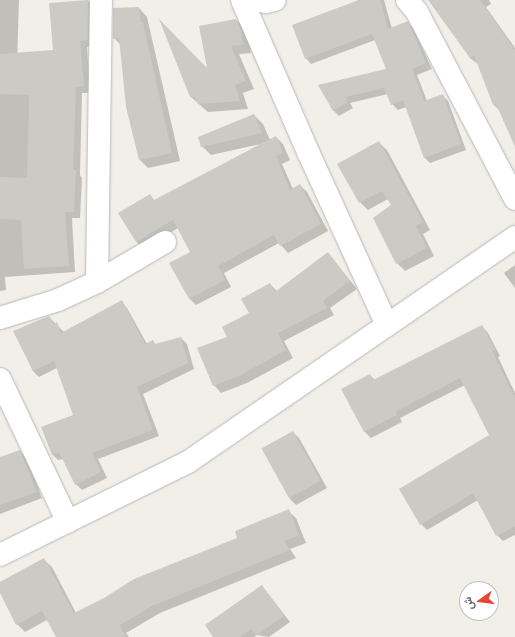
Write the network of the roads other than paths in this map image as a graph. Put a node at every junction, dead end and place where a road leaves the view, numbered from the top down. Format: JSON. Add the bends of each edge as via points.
{"nodes":[{"id":1,"x":101,"y":0,"type":"edge"},
{"id":2,"x":242,"y":0,"type":"edge"},
{"id":3,"x":256,"y":0,"type":"edge"},
{"id":4,"x":275,"y":0,"type":"edge"},
{"id":5,"x":407,"y":0,"type":"edge"},
{"id":6,"x":515,"y":199,"type":"edge"},
{"id":7,"x":515,"y":238,"type":"edge"},
{"id":8,"x":165,"y":242,"type":"dead end"},
{"id":9,"x":97,"y":282,"type":"junction"},
{"id":10,"x":0,"y":318,"type":"edge"},
{"id":11,"x":387,"y":325,"type":"junction"},
{"id":12,"x":0,"y":379,"type":"edge"},
{"id":13,"x":68,"y":522,"type":"junction"},
{"id":14,"x":0,"y":555,"type":"edge"}],
"edges":[{"from":1,"to":9,"type":"street"},
{"from":2,"to":11,"type":"street"},
{"from":3,"to":4,"type":"street"},
{"from":5,"to":6,"type":"street","via":[[417,12]]},
{"from":7,"to":11,"type":"street"},
{"from":8,"to":9,"type":"street"},
{"from":9,"to":10,"type":"street","via":[[58,300]]},
{"from":11,"to":13,"type":"street","via":[[188,462]]},
{"from":12,"to":13,"type":"street"},
{"from":13,"to":14,"type":"street"}]}
